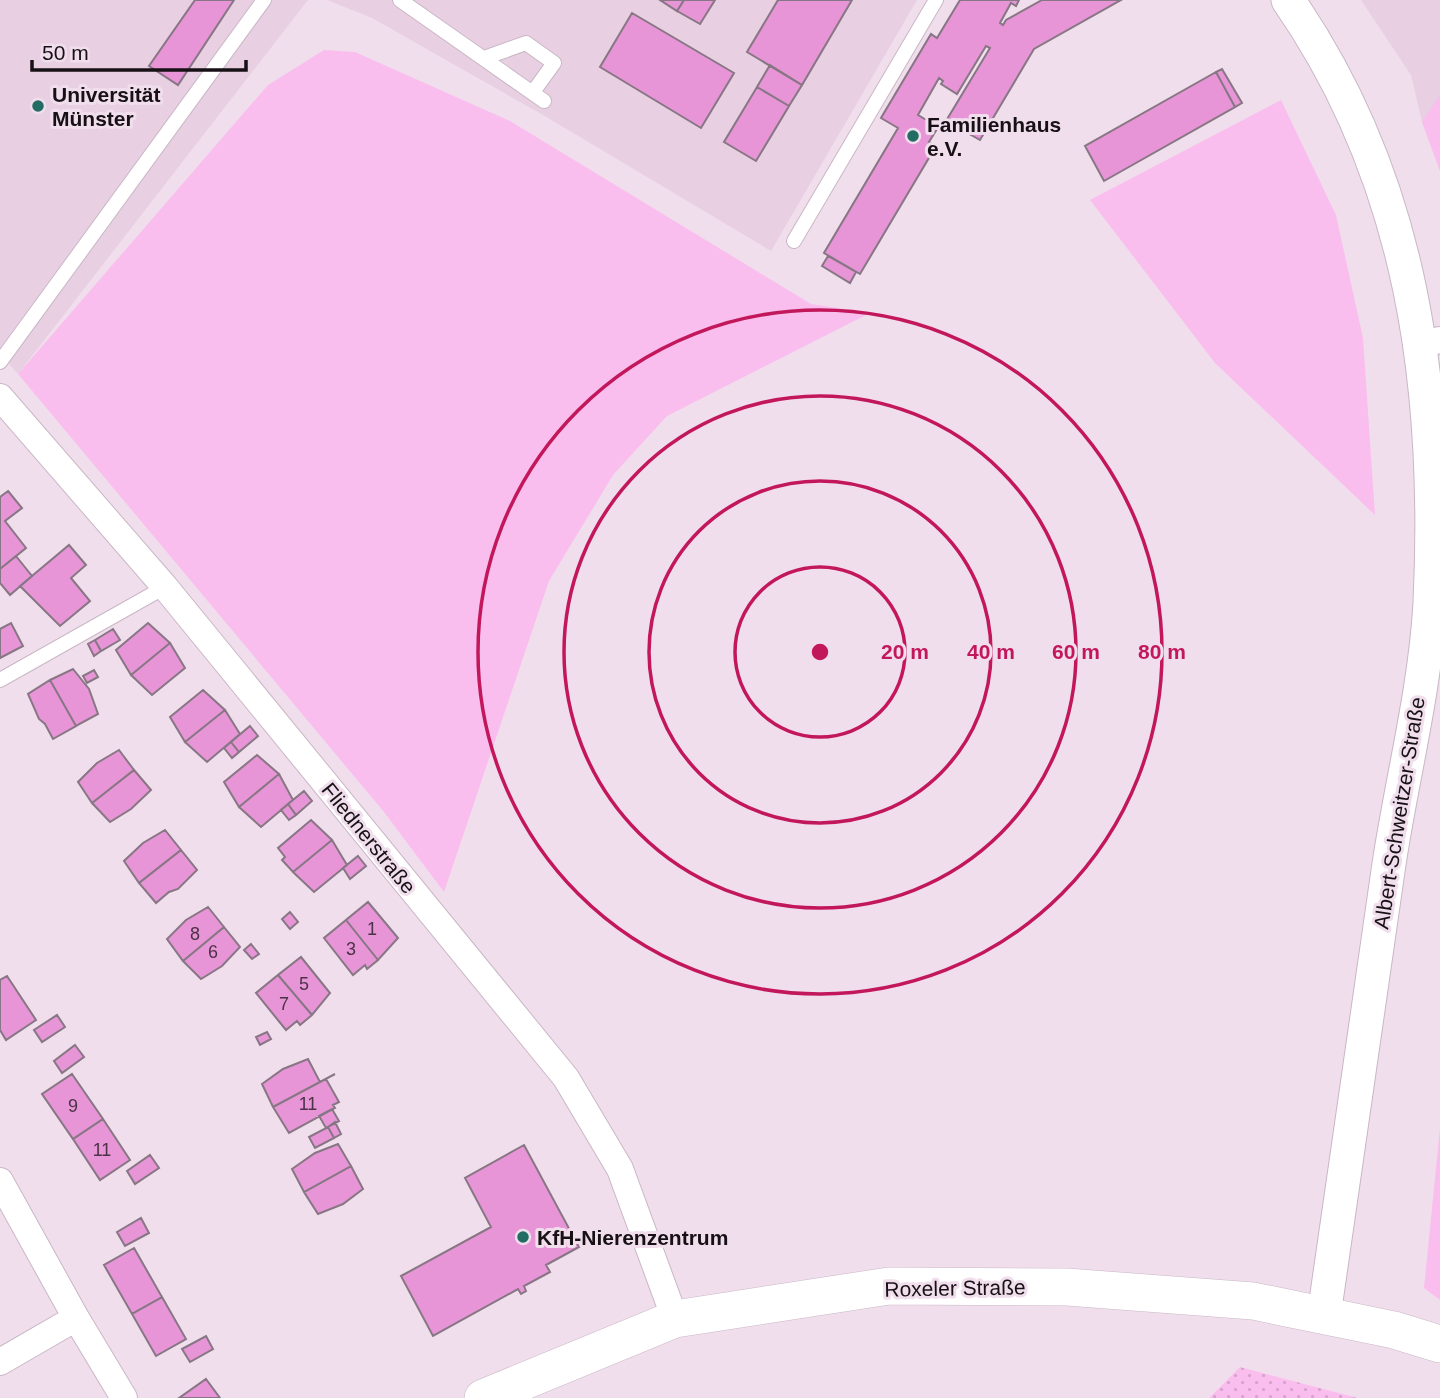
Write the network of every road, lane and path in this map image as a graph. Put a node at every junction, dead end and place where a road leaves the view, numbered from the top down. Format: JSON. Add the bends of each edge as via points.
{"nodes":[{"id":1,"x":264,"y":0,"type":"edge"},
{"id":2,"x":400,"y":0,"type":"edge"},
{"id":3,"x":936,"y":0,"type":"edge"},
{"id":4,"x":1289,"y":0,"type":"edge"},
{"id":5,"x":484,"y":58,"type":"junction"},
{"id":6,"x":794,"y":241,"type":"dead end"},
{"id":7,"x":1432,"y":342,"type":"edge"},
{"id":8,"x":0,"y":362,"type":"edge"},
{"id":9,"x":0,"y":397,"type":"edge"},
{"id":10,"x":165,"y":587,"type":"junction"},
{"id":11,"x":0,"y":680,"type":"edge"},
{"id":12,"x":0,"y":1181,"type":"edge"},
{"id":13,"x":1324,"y":1315,"type":"junction"},
{"id":14,"x":76,"y":1318,"type":"junction"},
{"id":15,"x":675,"y":1319,"type":"junction"},
{"id":16,"x":1440,"y":1344,"type":"edge"},
{"id":17,"x":0,"y":1362,"type":"edge"},
{"id":18,"x":124,"y":1398,"type":"edge"},
{"id":19,"x":483,"y":1398,"type":"edge"}],
"edges":[{"from":1,"to":8,"type":"lane"},
{"from":2,"to":5,"type":"lane"},
{"from":3,"to":6,"type":"lane"},
{"from":4,"to":7,"type":"street","name":"Albert-Schweitzer-Straße","via":[[1334,74],[1366,145]]},
{"from":5,"to":5,"type":"lane","via":[[538,96],[554,63],[526,43]]},
{"from":7,"to":13,"type":"street","name":"Albert-Schweitzer-Straße","via":[[1430,603]]},
{"from":9,"to":10,"type":"street","name":"Fliednerstraße"},
{"from":10,"to":11,"type":"lane"},
{"from":10,"to":15,"type":"street","name":"Fliednerstraße","via":[[566,1078],[620,1169]]},
{"from":12,"to":14,"type":"street"},
{"from":13,"to":15,"type":"main road","name":"Roxeler Straße","via":[[1253,1301],[1067,1287],[889,1286]]},
{"from":13,"to":16,"type":"main road","name":"Roxeler Straße"},
{"from":14,"to":17,"type":"street"},
{"from":14,"to":18,"type":"street"},
{"from":15,"to":19,"type":"main road","name":"Roxeler Straße"}]}
